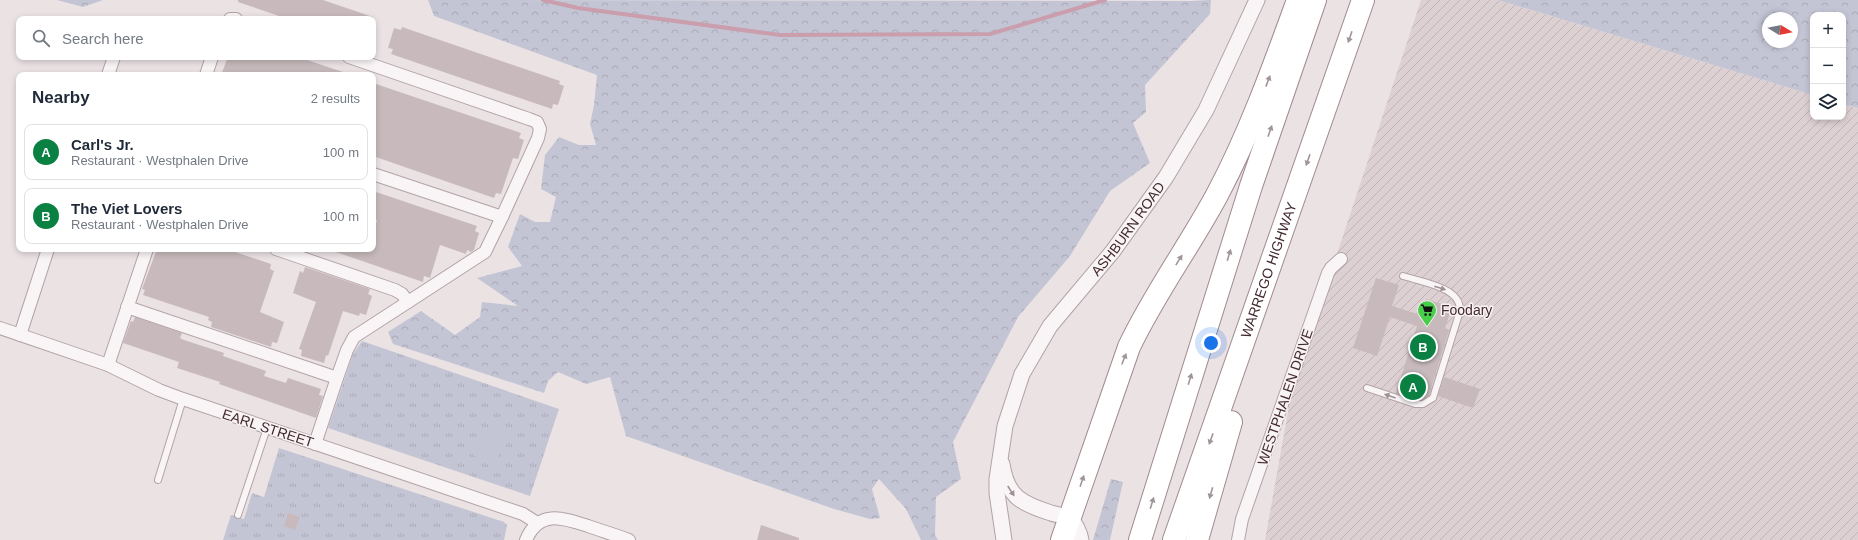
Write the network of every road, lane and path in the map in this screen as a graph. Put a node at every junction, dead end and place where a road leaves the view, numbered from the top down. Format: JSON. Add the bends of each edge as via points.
{"nodes":[{"id":1,"x":1257,"y":0,"type":"edge"},
{"id":2,"x":1298,"y":0,"type":"edge"},
{"id":3,"x":1315,"y":0,"type":"edge"},
{"id":4,"x":1363,"y":0,"type":"edge"},
{"id":5,"x":113,"y":60,"type":"edge"},
{"id":6,"x":211,"y":60,"type":"edge"},
{"id":7,"x":358,"y":60,"type":"edge"},
{"id":8,"x":109,"y":72,"type":"edge"},
{"id":9,"x":207,"y":72,"type":"edge"},
{"id":10,"x":376,"y":175,"type":"edge"},
{"id":11,"x":502,"y":217,"type":"junction"},
{"id":12,"x":47,"y":252,"type":"edge"},
{"id":13,"x":146,"y":252,"type":"edge"},
{"id":14,"x":285,"y":252,"type":"edge"},
{"id":15,"x":1341,"y":258,"type":"dead end"},
{"id":16,"x":1403,"y":276,"type":"dead end"},
{"id":17,"x":408,"y":302,"type":"junction"},
{"id":18,"x":127,"y":306,"type":"junction"},
{"id":19,"x":0,"y":328,"type":"edge"},
{"id":20,"x":20,"y":335,"type":"junction"},
{"id":21,"x":108,"y":365,"type":"junction"},
{"id":22,"x":1233,"y":376,"type":"junction"},
{"id":23,"x":337,"y":378,"type":"junction"},
{"id":24,"x":1368,"y":388,"type":"dead end"},
{"id":25,"x":183,"y":399,"type":"junction"},
{"id":26,"x":267,"y":428,"type":"junction"},
{"id":27,"x":315,"y":444,"type":"junction"},
{"id":28,"x":1001,"y":454,"type":"junction"},
{"id":29,"x":158,"y":480,"type":"dead end"},
{"id":30,"x":238,"y":515,"type":"dead end"},
{"id":31,"x":1069,"y":518,"type":"junction"},
{"id":32,"x":537,"y":523,"type":"junction"},
{"id":33,"x":526,"y":540,"type":"edge"},
{"id":34,"x":629,"y":540,"type":"edge"},
{"id":35,"x":1004,"y":540,"type":"edge"},
{"id":36,"x":1062,"y":540,"type":"edge"},
{"id":37,"x":1081,"y":540,"type":"edge"},
{"id":38,"x":1140,"y":540,"type":"edge"},
{"id":39,"x":1174,"y":540,"type":"edge"},
{"id":40,"x":1197,"y":540,"type":"edge"},
{"id":41,"x":1238,"y":540,"type":"edge"}],
"edges":[{"from":1,"to":28,"type":"street","name":"ASHBURN ROAD","via":[[1206,110],[1166,176],[1113,251],[1050,326],[1029,360],[1009,409]]},
{"from":31,"to":2,"type":"highway","one_way":true,"via":[[1129,347],[1144,317],[1193,238],[1233,162],[1258,108]]},
{"from":38,"to":3,"type":"highway","one_way":true,"via":[[1251,186]]},
{"from":4,"to":22,"type":"highway","name":"WARREGO HIGHWAY","one_way":true},
{"from":5,"to":8,"type":"street"},
{"from":6,"to":9,"type":"street"},
{"from":7,"to":11,"type":"street","via":[[537,122],[539,135]]},
{"from":10,"to":11,"type":"street"},
{"from":11,"to":17,"type":"street","via":[[485,252]]},
{"from":12,"to":20,"type":"street"},
{"from":13,"to":18,"type":"street"},
{"from":14,"to":17,"type":"street","via":[[396,290]]},
{"from":15,"to":41,"type":"street","name":"WESTPHALEN DRIVE","via":[[1328,273],[1242,519]]},
{"from":16,"to":24,"type":"lane","one_way":true,"via":[[1450,291],[1459,301],[1461,308],[1433,398],[1423,404],[1415,404]]},
{"from":17,"to":23,"type":"street","via":[[354,337],[346,350]]},
{"from":18,"to":21,"type":"street"},
{"from":18,"to":23,"type":"street"},
{"from":19,"to":20,"type":"street","name":"EARL STREET"},
{"from":20,"to":21,"type":"street","name":"EARL STREET"},
{"from":21,"to":25,"type":"street","name":"EARL STREET"},
{"from":22,"to":39,"type":"highway","name":"WARREGO HIGHWAY","one_way":true},
{"from":22,"to":40,"type":"highway","one_way":true,"via":[[1237,402]]},
{"from":23,"to":27,"type":"street"},
{"from":25,"to":26,"type":"street","name":"EARL STREET"},
{"from":25,"to":29,"type":"lane"},
{"from":26,"to":27,"type":"street","name":"EARL STREET"},
{"from":26,"to":30,"type":"lane"},
{"from":27,"to":32,"type":"street","name":"EARL STREET","via":[[523,514]]},
{"from":28,"to":31,"type":"street","name":"ASHBURN ROAD","one_way":true,"via":[[1005,479],[1015,496],[1025,504]]},
{"from":28,"to":35,"type":"street","name":"ASHBURN ROAD","via":[[997,493]]},
{"from":31,"to":36,"type":"highway"},
{"from":31,"to":37,"type":"street"},
{"from":32,"to":33,"type":"street"},
{"from":32,"to":34,"type":"street","via":[[549,518],[562,518]]}]}
